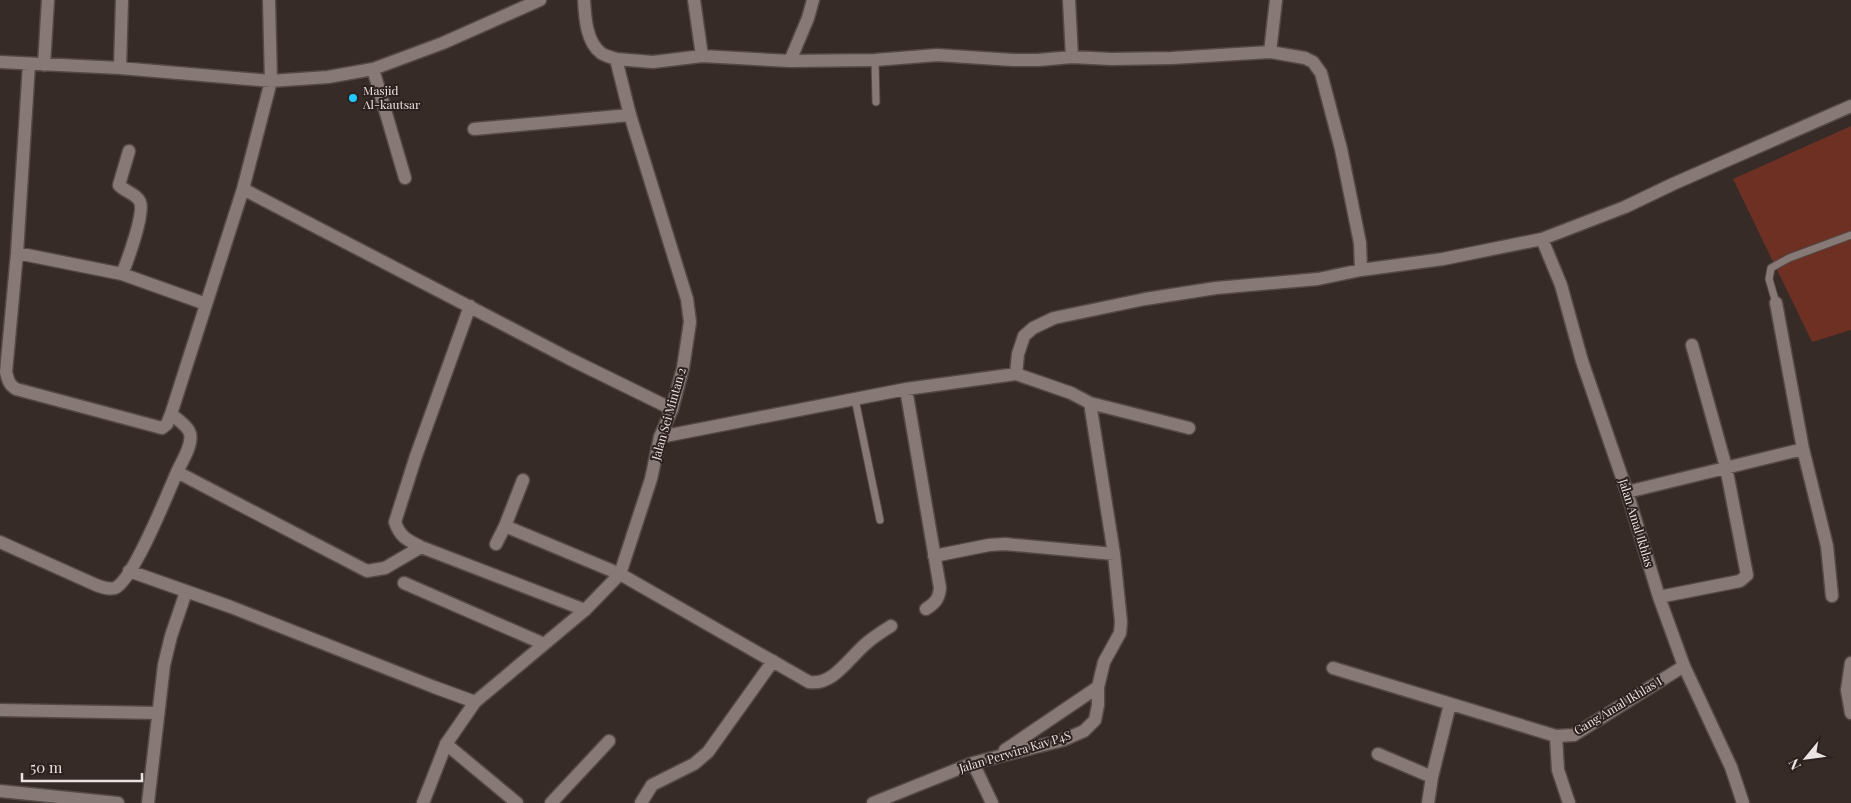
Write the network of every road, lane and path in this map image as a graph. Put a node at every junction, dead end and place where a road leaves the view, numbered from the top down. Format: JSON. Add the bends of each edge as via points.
{"nodes":[{"id":1,"x":48,"y":0,"type":"edge"},
{"id":2,"x":122,"y":0,"type":"edge"},
{"id":3,"x":269,"y":0,"type":"edge"},
{"id":4,"x":540,"y":0,"type":"edge"},
{"id":5,"x":584,"y":0,"type":"edge"},
{"id":6,"x":694,"y":0,"type":"edge"},
{"id":7,"x":813,"y":0,"type":"edge"},
{"id":8,"x":1069,"y":0,"type":"edge"},
{"id":9,"x":1276,"y":0,"type":"edge"},
{"id":10,"x":1270,"y":52,"type":"junction"},
{"id":11,"x":702,"y":56,"type":"junction"},
{"id":12,"x":1072,"y":57,"type":"junction"},
{"id":13,"x":616,"y":59,"type":"junction"},
{"id":14,"x":875,"y":60,"type":"junction"},
{"id":15,"x":790,"y":61,"type":"junction"},
{"id":16,"x":0,"y":62,"type":"edge"},
{"id":17,"x":29,"y":64,"type":"junction"},
{"id":18,"x":44,"y":65,"type":"junction"},
{"id":19,"x":120,"y":68,"type":"junction"},
{"id":20,"x":373,"y":69,"type":"junction"},
{"id":21,"x":271,"y":81,"type":"junction"},
{"id":22,"x":876,"y":102,"type":"dead end"},
{"id":23,"x":1851,"y":106,"type":"edge"},
{"id":24,"x":630,"y":115,"type":"junction"},
{"id":25,"x":474,"y":129,"type":"dead end"},
{"id":26,"x":129,"y":151,"type":"dead end"},
{"id":27,"x":405,"y":178,"type":"dead end"},
{"id":28,"x":243,"y":189,"type":"junction"},
{"id":29,"x":1851,"y":235,"type":"edge"},
{"id":30,"x":1542,"y":239,"type":"junction"},
{"id":31,"x":18,"y":253,"type":"junction"},
{"id":32,"x":1361,"y":270,"type":"junction"},
{"id":33,"x":122,"y":274,"type":"junction"},
{"id":34,"x":1776,"y":303,"type":"joint"},
{"id":35,"x":206,"y":304,"type":"junction"},
{"id":36,"x":470,"y":306,"type":"junction"},
{"id":37,"x":1692,"y":344,"type":"dead end"},
{"id":38,"x":1016,"y":374,"type":"junction"},
{"id":39,"x":906,"y":389,"type":"junction"},
{"id":40,"x":855,"y":399,"type":"junction"},
{"id":41,"x":1090,"y":403,"type":"junction"},
{"id":42,"x":672,"y":409,"type":"junction"},
{"id":43,"x":171,"y":414,"type":"junction"},
{"id":44,"x":1189,"y":428,"type":"dead end"},
{"id":45,"x":660,"y":437,"type":"junction"},
{"id":46,"x":1803,"y":449,"type":"junction"},
{"id":47,"x":1726,"y":467,"type":"junction"},
{"id":48,"x":177,"y":472,"type":"junction"},
{"id":49,"x":523,"y":480,"type":"dead end"},
{"id":50,"x":1627,"y":492,"type":"junction"},
{"id":51,"x":880,"y":520,"type":"dead end"},
{"id":52,"x":505,"y":526,"type":"junction"},
{"id":53,"x":0,"y":542,"type":"edge"},
{"id":54,"x":496,"y":544,"type":"dead end"},
{"id":55,"x":421,"y":547,"type":"junction"},
{"id":56,"x":1114,"y":554,"type":"junction"},
{"id":57,"x":934,"y":556,"type":"junction"},
{"id":58,"x":129,"y":571,"type":"junction"},
{"id":59,"x":620,"y":574,"type":"junction"},
{"id":60,"x":404,"y":583,"type":"dead end"},
{"id":61,"x":186,"y":592,"type":"junction"},
{"id":62,"x":1832,"y":596,"type":"dead end"},
{"id":63,"x":1659,"y":597,"type":"junction"},
{"id":64,"x":926,"y":609,"type":"dead end"},
{"id":65,"x":585,"y":610,"type":"junction"},
{"id":66,"x":891,"y":626,"type":"dead end"},
{"id":67,"x":544,"y":644,"type":"junction"},
{"id":68,"x":773,"y":661,"type":"junction"},
{"id":69,"x":1851,"y":663,"type":"edge"},
{"id":70,"x":1684,"y":666,"type":"junction"},
{"id":71,"x":1333,"y":668,"type":"dead end"},
{"id":72,"x":1098,"y":688,"type":"junction"},
{"id":73,"x":476,"y":702,"type":"junction"},
{"id":74,"x":1450,"y":704,"type":"junction"},
{"id":75,"x":0,"y":710,"type":"edge"},
{"id":76,"x":158,"y":713,"type":"junction"},
{"id":77,"x":1851,"y":713,"type":"edge"},
{"id":78,"x":1556,"y":736,"type":"junction"},
{"id":79,"x":609,"y":741,"type":"dead end"},
{"id":80,"x":446,"y":744,"type":"junction"},
{"id":81,"x":1378,"y":754,"type":"dead end"},
{"id":82,"x":995,"y":757,"type":"junction"},
{"id":83,"x":973,"y":763,"type":"junction"},
{"id":84,"x":1432,"y":777,"type":"junction"},
{"id":85,"x":0,"y":791,"type":"edge"},
{"id":86,"x":118,"y":803,"type":"edge"},
{"id":87,"x":148,"y":803,"type":"edge"},
{"id":88,"x":424,"y":803,"type":"edge"},
{"id":89,"x":517,"y":803,"type":"edge"},
{"id":90,"x":551,"y":803,"type":"edge"},
{"id":91,"x":641,"y":803,"type":"edge"},
{"id":92,"x":873,"y":803,"type":"edge"},
{"id":93,"x":992,"y":803,"type":"edge"},
{"id":94,"x":1428,"y":803,"type":"edge"},
{"id":95,"x":1570,"y":803,"type":"edge"},
{"id":96,"x":1744,"y":803,"type":"edge"}],
"edges":[{"from":1,"to":18,"type":"street"},
{"from":2,"to":19,"type":"street"},
{"from":3,"to":21,"type":"street"},
{"from":4,"to":20,"type":"street","via":[[443,43]]},
{"from":5,"to":13,"type":"street","via":[[591,39],[600,53]]},
{"from":6,"to":11,"type":"street"},
{"from":7,"to":15,"type":"street"},
{"from":8,"to":12,"type":"street"},
{"from":9,"to":10,"type":"street"},
{"from":10,"to":12,"type":"street","via":[[1172,58]]},
{"from":10,"to":32,"type":"street","via":[[1306,58],[1321,73],[1341,149],[1360,243]]},
{"from":11,"to":13,"type":"street","via":[[653,62]]},
{"from":11,"to":15,"type":"street"},
{"from":12,"to":14,"type":"street","via":[[1013,60],[937,55]]},
{"from":13,"to":24,"type":"street","name":"Jalan Sei Mintan 2"},
{"from":14,"to":15,"type":"street"},
{"from":14,"to":22,"type":"lane"},
{"from":16,"to":17,"type":"street"},
{"from":17,"to":18,"type":"street"},
{"from":17,"to":31,"type":"street"},
{"from":18,"to":19,"type":"street"},
{"from":19,"to":21,"type":"street"},
{"from":20,"to":21,"type":"street","via":[[328,78]]},
{"from":20,"to":27,"type":"street"},
{"from":21,"to":28,"type":"street"},
{"from":23,"to":30,"type":"street","via":[[1625,207]]},
{"from":24,"to":25,"type":"street"},
{"from":24,"to":42,"type":"street","name":"Jalan Sei Mintan 2","via":[[687,299],[690,322]]},
{"from":26,"to":33,"type":"street","via":[[119,185],[138,199],[142,207]]},
{"from":28,"to":35,"type":"street"},
{"from":28,"to":36,"type":"street"},
{"from":29,"to":34,"type":"lane","via":[[1771,268],[1769,279]]},
{"from":30,"to":32,"type":"street","via":[[1443,259]]},
{"from":30,"to":50,"type":"street","name":"Jalan Amal Ikhlas","via":[[1562,285],[1582,361]]},
{"from":31,"to":33,"type":"street"},
{"from":31,"to":43,"type":"street","via":[[6,372],[11,386],[158,428],[167,424]]},
{"from":32,"to":38,"type":"street","via":[[1318,279],[1216,288],[1145,299],[1054,318],[1024,336]]},
{"from":33,"to":35,"type":"street"},
{"from":34,"to":46,"type":"street"},
{"from":35,"to":43,"type":"street"},
{"from":36,"to":42,"type":"street"},
{"from":36,"to":55,"type":"street","via":[[395,522],[398,532]]},
{"from":37,"to":47,"type":"street"},
{"from":38,"to":39,"type":"street"},
{"from":38,"to":41,"type":"street"},
{"from":39,"to":40,"type":"street"},
{"from":39,"to":57,"type":"street"},
{"from":40,"to":45,"type":"street"},
{"from":40,"to":51,"type":"lane"},
{"from":41,"to":44,"type":"street"},
{"from":41,"to":56,"type":"street","name":"Jalan Perwira Kav P4S"},
{"from":42,"to":45,"type":"street","name":"Jalan Sei Mintan 2"},
{"from":43,"to":48,"type":"street","via":[[190,435],[190,444]]},
{"from":45,"to":59,"type":"street","name":"Jalan Sei Mintan 2","via":[[651,479]]},
{"from":46,"to":47,"type":"street"},
{"from":46,"to":62,"type":"street","via":[[1826,546]]},
{"from":47,"to":50,"type":"street"},
{"from":47,"to":63,"type":"street","via":[[1746,575],[1740,581]]},
{"from":48,"to":55,"type":"street","via":[[367,571],[385,568]]},
{"from":48,"to":58,"type":"street","via":[[150,535]]},
{"from":49,"to":52,"type":"street"},
{"from":50,"to":63,"type":"street","name":"Jalan Amal Ikhlas"},
{"from":52,"to":54,"type":"street"},
{"from":52,"to":59,"type":"street"},
{"from":53,"to":58,"type":"street","via":[[107,589],[116,588]]},
{"from":55,"to":65,"type":"street"},
{"from":56,"to":57,"type":"street","via":[[1005,544]]},
{"from":56,"to":72,"type":"street","name":"Jalan Perwira Kav P4S","via":[[1121,612],[1120,633],[1104,662]]},
{"from":57,"to":64,"type":"street","via":[[939,597]]},
{"from":58,"to":61,"type":"street"},
{"from":59,"to":65,"type":"street","name":"Jalan Sei Mintan 2"},
{"from":59,"to":68,"type":"street"},
{"from":60,"to":67,"type":"street"},
{"from":61,"to":73,"type":"street"},
{"from":61,"to":76,"type":"street","via":[[164,665]]},
{"from":63,"to":70,"type":"street","name":"Jalan Amal Ikhlas"},
{"from":65,"to":67,"type":"street","name":"Jalan Sei Mintan 2"},
{"from":66,"to":68,"type":"street","via":[[868,642],[828,679],[818,683],[809,682]]},
{"from":67,"to":73,"type":"street","name":"Jalan Sei Mintan 2"},
{"from":68,"to":91,"type":"street","via":[[708,752],[694,764],[652,785]]},
{"from":69,"to":77,"type":"street","via":[[1847,690]]},
{"from":70,"to":78,"type":"street","name":"Gang Amal Ikhlas I","via":[[1574,735]]},
{"from":70,"to":96,"type":"street","name":"Jalan Amal Ikhlas","via":[[1731,767]]},
{"from":71,"to":74,"type":"street"},
{"from":72,"to":82,"type":"street"},
{"from":72,"to":82,"type":"street","name":"Jalan Perwira Kav P4S","via":[[1095,720],[1084,730],[1063,740]]},
{"from":73,"to":80,"type":"street","name":"Jalan Sei Mintan 2"},
{"from":74,"to":78,"type":"street"},
{"from":74,"to":84,"type":"street"},
{"from":75,"to":76,"type":"street"},
{"from":76,"to":87,"type":"street"},
{"from":78,"to":95,"type":"street","name":"Gang Amal Ikhlas I","via":[[1558,770]]},
{"from":79,"to":90,"type":"street"},
{"from":80,"to":88,"type":"street","name":"Jalan Sei Mintan 2"},
{"from":80,"to":89,"type":"street"},
{"from":81,"to":84,"type":"street"},
{"from":82,"to":83,"type":"street","name":"Jalan Perwira Kav P4S"},
{"from":83,"to":92,"type":"street","name":"Jalan Perwira Kav P4S"},
{"from":83,"to":93,"type":"street"},
{"from":84,"to":94,"type":"street"},
{"from":85,"to":86,"type":"street"}]}
